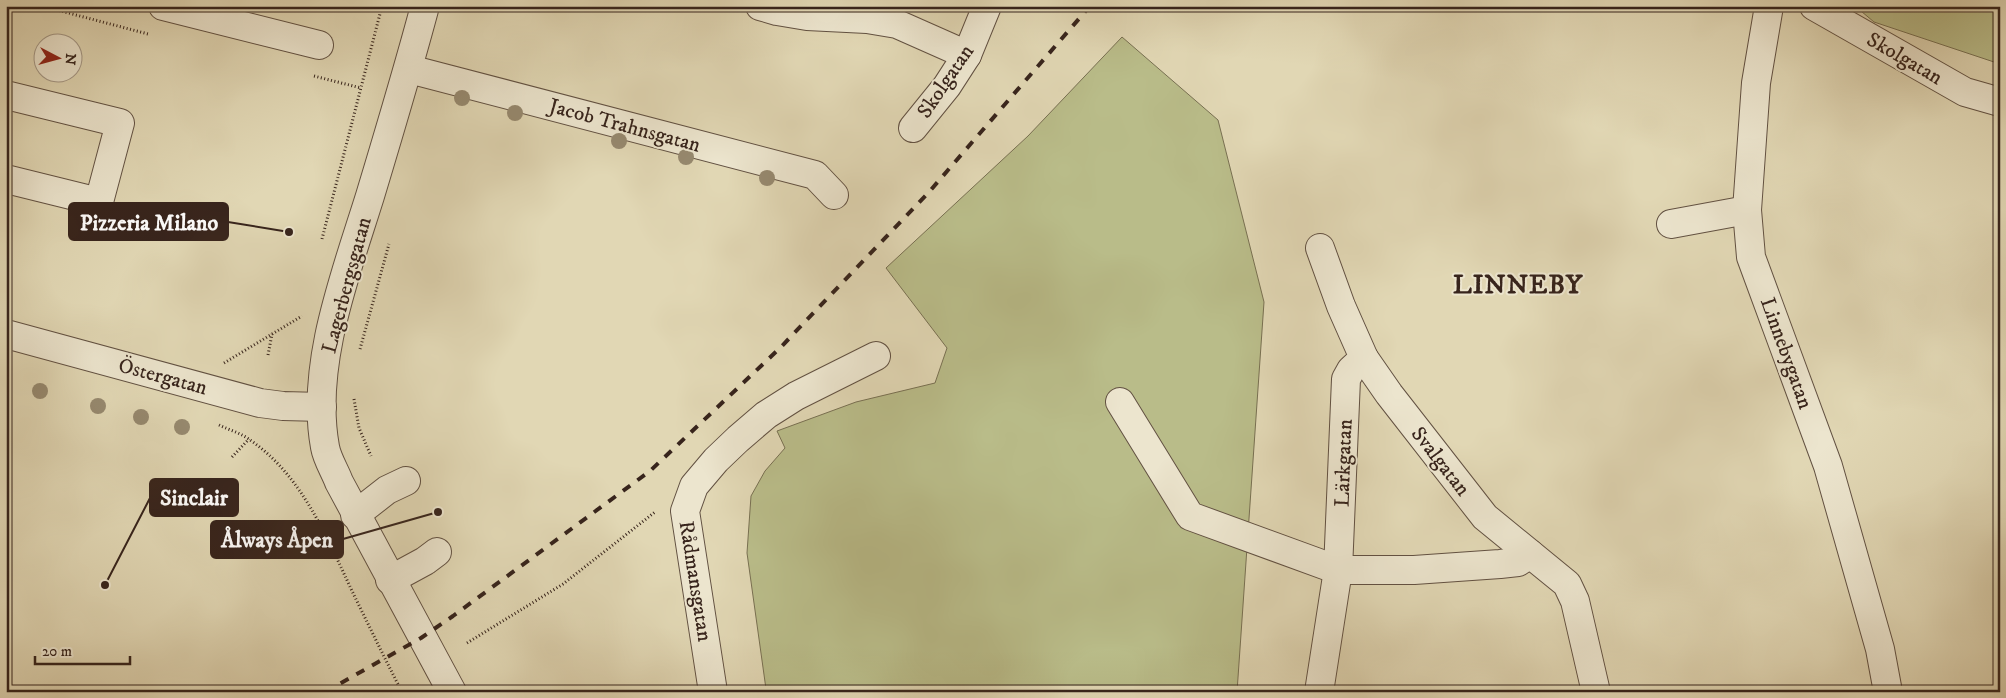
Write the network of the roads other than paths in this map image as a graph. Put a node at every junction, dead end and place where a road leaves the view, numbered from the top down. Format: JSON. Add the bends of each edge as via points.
{"nodes":[{"id":1,"x":163,"y":6,"type":"edge"},
{"id":2,"x":425,"y":6,"type":"edge"},
{"id":3,"x":760,"y":6,"type":"edge"},
{"id":4,"x":987,"y":6,"type":"edge"},
{"id":5,"x":1769,"y":6,"type":"edge"},
{"id":6,"x":1814,"y":6,"type":"edge"},
{"id":7,"x":895,"y":15,"type":"edge"},
{"id":8,"x":319,"y":45,"type":"dead end"},
{"id":9,"x":967,"y":55,"type":"junction"},
{"id":10,"x":409,"y":69,"type":"junction"},
{"id":11,"x":6,"y":95,"type":"edge"},
{"id":12,"x":2000,"y":102,"type":"edge"},
{"id":13,"x":913,"y":128,"type":"dead end"},
{"id":14,"x":6,"y":179,"type":"edge"},
{"id":15,"x":834,"y":195,"type":"dead end"},
{"id":16,"x":1747,"y":210,"type":"junction"},
{"id":17,"x":1671,"y":224,"type":"dead end"},
{"id":18,"x":1320,"y":248,"type":"dead end"},
{"id":19,"x":6,"y":334,"type":"edge"},
{"id":20,"x":876,"y":356,"type":"dead end"},
{"id":21,"x":1364,"y":358,"type":"junction"},
{"id":22,"x":1120,"y":402,"type":"dead end"},
{"id":23,"x":322,"y":407,"type":"junction"},
{"id":24,"x":406,"y":480,"type":"dead end"},
{"id":25,"x":356,"y":514,"type":"junction"},
{"id":26,"x":437,"y":552,"type":"dead end"},
{"id":27,"x":1530,"y":554,"type":"junction"},
{"id":28,"x":1338,"y":570,"type":"junction"},
{"id":29,"x":390,"y":580,"type":"junction"},
{"id":30,"x":452,"y":692,"type":"edge"},
{"id":31,"x":713,"y":692,"type":"edge"},
{"id":32,"x":1319,"y":692,"type":"edge"},
{"id":33,"x":1596,"y":692,"type":"edge"},
{"id":34,"x":1888,"y":692,"type":"edge"}],
"edges":[{"from":1,"to":8,"type":"street"},
{"from":2,"to":10,"type":"street","name":"Lagerbergsgatan"},
{"from":3,"to":7,"type":"street","via":[[808,16],[867,19]]},
{"from":4,"to":9,"type":"street","name":"Skolgatan"},
{"from":5,"to":16,"type":"street","name":"Linnebygatan","via":[[1756,83]]},
{"from":6,"to":12,"type":"street","name":"Skolgatan","via":[[1965,92]]},
{"from":7,"to":9,"type":"street"},
{"from":9,"to":13,"type":"street","name":"Skolgatan"},
{"from":10,"to":15,"type":"street","name":"Jacob Trahnsgatan","via":[[815,175]]},
{"from":10,"to":23,"type":"street","name":"Lagerbergsgatan","via":[[336,308],[326,353]]},
{"from":11,"to":14,"type":"street","via":[[120,123],[100,202]]},
{"from":16,"to":17,"type":"street"},
{"from":16,"to":34,"type":"street","name":"Linnebygatan","via":[[1751,256],[1828,466],[1880,649]]},
{"from":18,"to":21,"type":"street"},
{"from":19,"to":23,"type":"street","name":"Östergatan","via":[[260,402]]},
{"from":20,"to":31,"type":"street","name":"Rådmansgatan","via":[[796,396],[766,415],[716,460],[694,486],[685,511]]},
{"from":21,"to":27,"type":"street","name":"Svalgatan","via":[[1485,516]]},
{"from":21,"to":28,"type":"street","name":"Lärkgatan","via":[[1346,379]]},
{"from":22,"to":28,"type":"street","via":[[1190,516]]},
{"from":23,"to":25,"type":"street","name":"Lagerbergsgatan","via":[[325,448]]},
{"from":24,"to":25,"type":"street"},
{"from":25,"to":29,"type":"street","name":"Lagerbergsgatan"},
{"from":26,"to":29,"type":"street"},
{"from":27,"to":28,"type":"street","via":[[1518,562],[1500,564],[1414,570]]},
{"from":27,"to":33,"type":"street","name":"Svalgatan","via":[[1567,584],[1575,601]]},
{"from":28,"to":32,"type":"street","name":"Lärkgatan"},
{"from":29,"to":30,"type":"street","name":"Lagerbergsgatan"}]}
